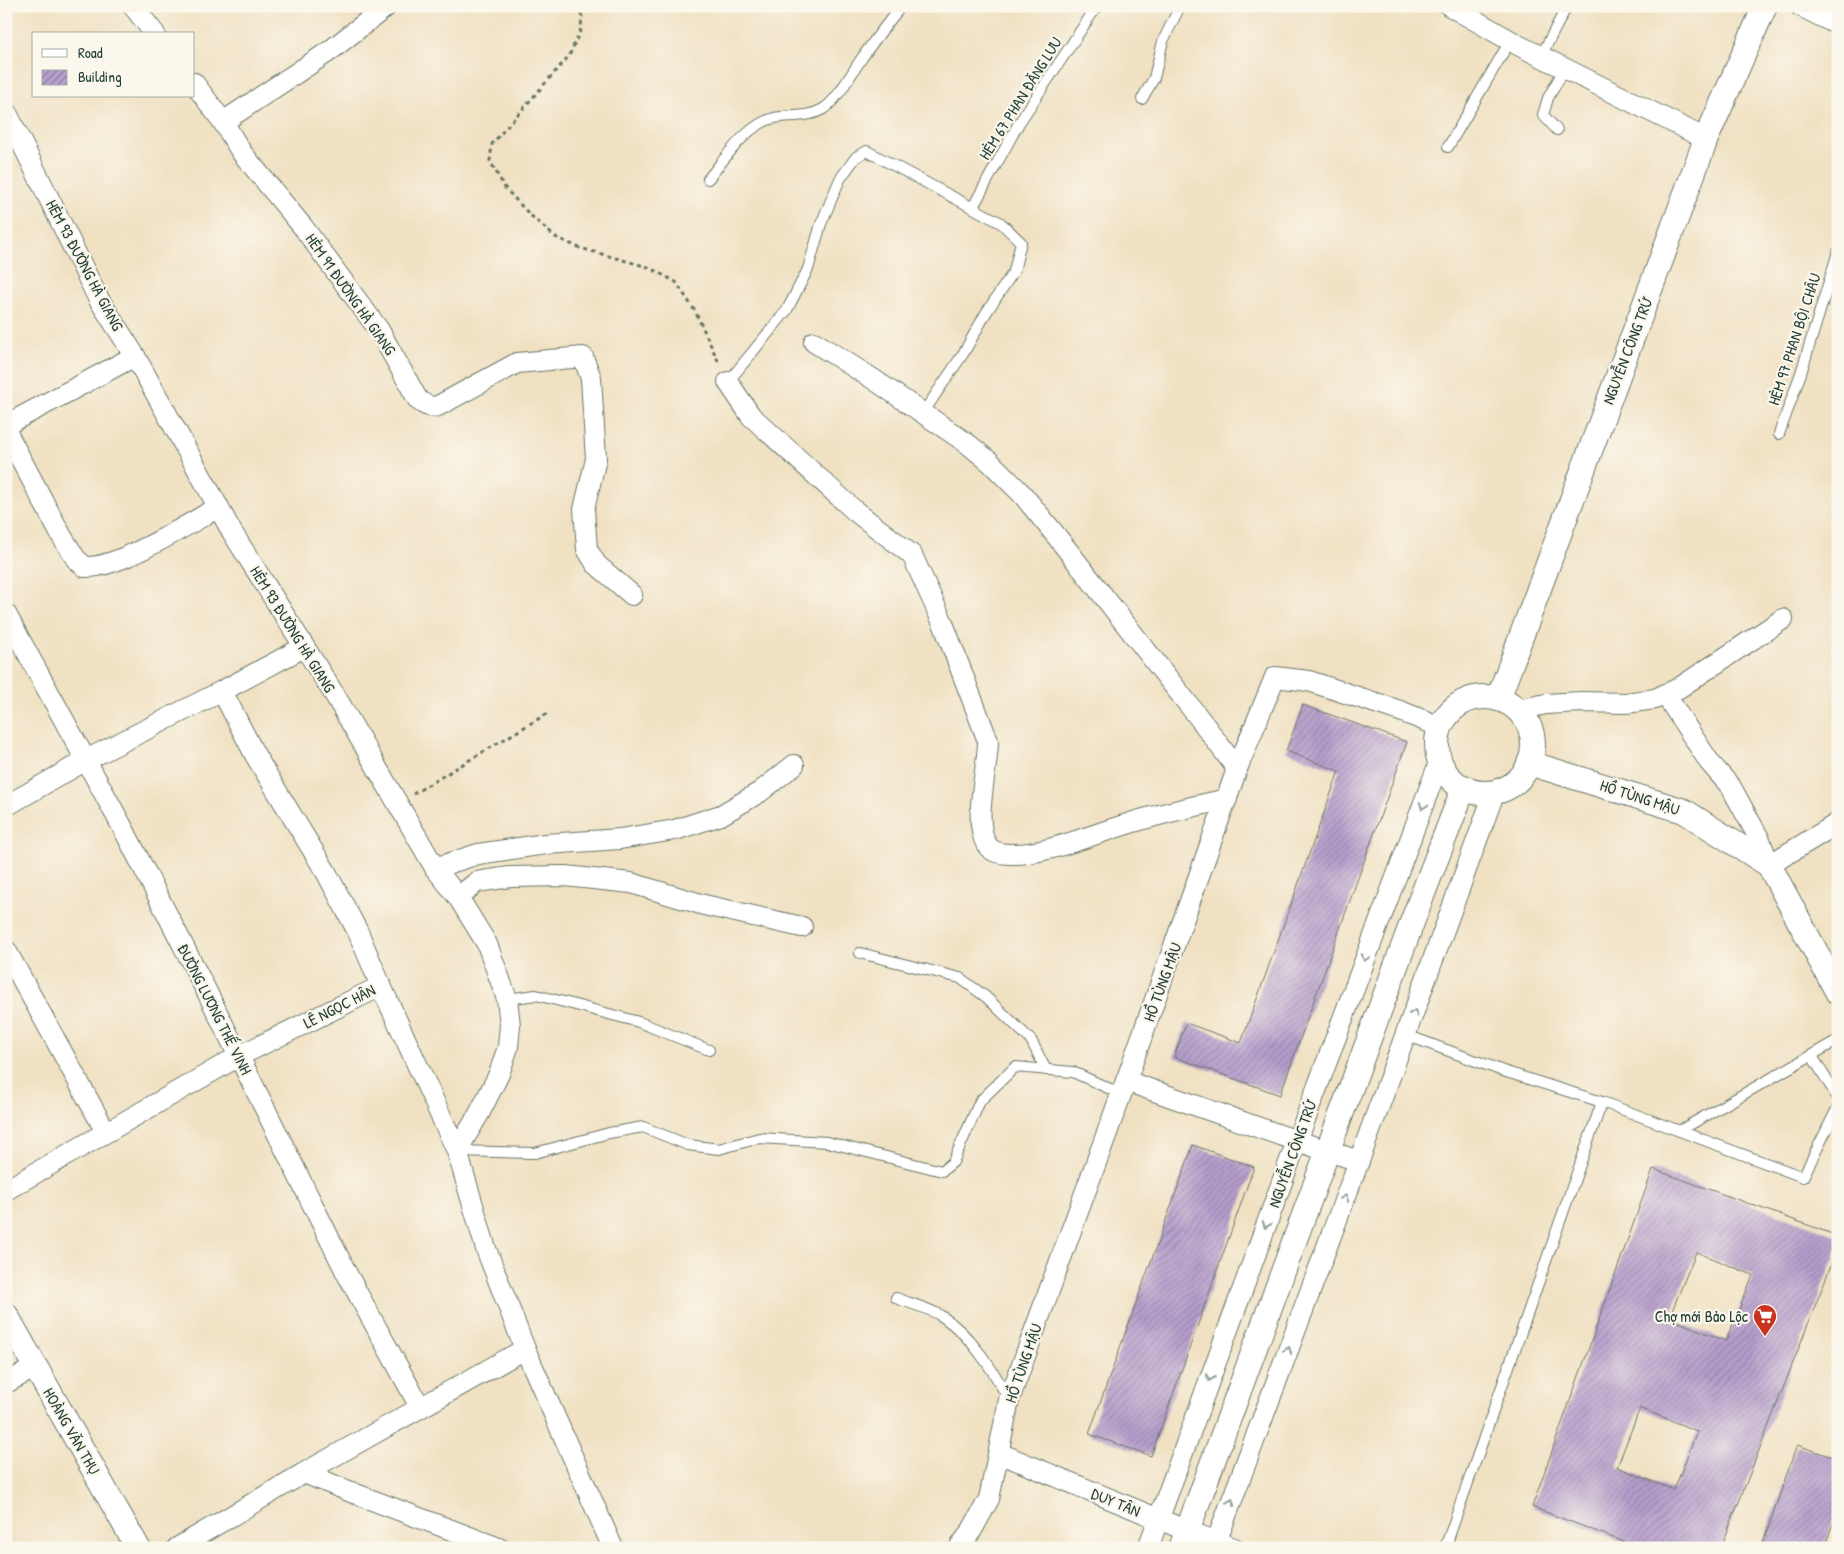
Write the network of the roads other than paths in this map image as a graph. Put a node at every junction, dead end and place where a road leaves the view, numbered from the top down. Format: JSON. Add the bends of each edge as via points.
{"nodes":[{"id":1,"x":133,"y":6,"type":"edge"},
{"id":2,"x":387,"y":6,"type":"edge"},
{"id":3,"x":901,"y":6,"type":"edge"},
{"id":4,"x":1097,"y":6,"type":"edge"},
{"id":5,"x":1180,"y":6,"type":"edge"},
{"id":6,"x":1450,"y":6,"type":"edge"},
{"id":7,"x":1566,"y":6,"type":"edge"},
{"id":8,"x":1765,"y":6,"type":"edge"},
{"id":9,"x":1800,"y":6,"type":"edge"},
{"id":10,"x":1838,"y":25,"type":"edge"},
{"id":11,"x":153,"y":32,"type":"edge"},
{"id":12,"x":1510,"y":40,"type":"junction"},
{"id":13,"x":1541,"y":56,"type":"junction"},
{"id":14,"x":1565,"y":68,"type":"junction"},
{"id":15,"x":195,"y":84,"type":"edge"},
{"id":16,"x":1142,"y":99,"type":"dead end"},
{"id":17,"x":6,"y":111,"type":"edge"},
{"id":18,"x":223,"y":122,"type":"junction"},
{"id":19,"x":1557,"y":130,"type":"dead end"},
{"id":20,"x":1706,"y":139,"type":"junction"},
{"id":21,"x":1448,"y":146,"type":"dead end"},
{"id":22,"x":708,"y":179,"type":"dead end"},
{"id":23,"x":973,"y":207,"type":"junction"},
{"id":24,"x":1838,"y":252,"type":"edge"},
{"id":25,"x":814,"y":342,"type":"dead end"},
{"id":26,"x":135,"y":356,"type":"junction"},
{"id":27,"x":728,"y":382,"type":"joint"},
{"id":28,"x":923,"y":413,"type":"junction"},
{"id":29,"x":6,"y":424,"type":"edge"},
{"id":30,"x":6,"y":431,"type":"edge"},
{"id":31,"x":1779,"y":434,"type":"dead end"},
{"id":32,"x":218,"y":507,"type":"junction"},
{"id":33,"x":632,"y":595,"type":"dead end"},
{"id":34,"x":6,"y":614,"type":"edge"},
{"id":35,"x":1783,"y":619,"type":"dead end"},
{"id":36,"x":304,"y":646,"type":"junction"},
{"id":37,"x":222,"y":691,"type":"junction"},
{"id":38,"x":1665,"y":694,"type":"junction"},
{"id":39,"x":1508,"y":704,"type":"junction"},
{"id":40,"x":1441,"y":726,"type":"junction"},
{"id":41,"x":86,"y":760,"type":"junction"},
{"id":42,"x":1440,"y":760,"type":"junction"},
{"id":43,"x":1529,"y":763,"type":"junction"},
{"id":44,"x":794,"y":765,"type":"dead end"},
{"id":45,"x":1237,"y":769,"type":"junction"},
{"id":46,"x":1464,"y":788,"type":"junction"},
{"id":47,"x":1495,"y":791,"type":"junction"},
{"id":48,"x":1227,"y":799,"type":"junction"},
{"id":49,"x":6,"y":806,"type":"edge"},
{"id":50,"x":1838,"y":823,"type":"edge"},
{"id":51,"x":1769,"y":865,"type":"junction"},
{"id":52,"x":435,"y":868,"type":"junction"},
{"id":53,"x":458,"y":897,"type":"junction"},
{"id":54,"x":802,"y":927,"type":"dead end"},
{"id":55,"x":6,"y":950,"type":"edge"},
{"id":56,"x":860,"y":953,"type":"dead end"},
{"id":57,"x":381,"y":986,"type":"junction"},
{"id":58,"x":1838,"y":993,"type":"edge"},
{"id":59,"x":507,"y":999,"type":"junction"},
{"id":60,"x":1406,"y":1034,"type":"junction"},
{"id":61,"x":1838,"y":1040,"type":"edge"},
{"id":62,"x":709,"y":1050,"type":"dead end"},
{"id":63,"x":239,"y":1056,"type":"junction"},
{"id":64,"x":1812,"y":1056,"type":"junction"},
{"id":65,"x":1046,"y":1070,"type":"junction"},
{"id":66,"x":1124,"y":1088,"type":"junction"},
{"id":67,"x":1838,"y":1098,"type":"edge"},
{"id":68,"x":1602,"y":1102,"type":"junction"},
{"id":69,"x":1838,"y":1107,"type":"edge"},
{"id":70,"x":1679,"y":1131,"type":"junction"},
{"id":71,"x":106,"y":1132,"type":"junction"},
{"id":72,"x":1297,"y":1141,"type":"junction"},
{"id":73,"x":457,"y":1151,"type":"junction"},
{"id":74,"x":1327,"y":1151,"type":"junction"},
{"id":75,"x":1359,"y":1161,"type":"junction"},
{"id":76,"x":6,"y":1190,"type":"edge"},
{"id":77,"x":896,"y":1298,"type":"dead end"},
{"id":78,"x":6,"y":1315,"type":"edge"},
{"id":79,"x":525,"y":1349,"type":"junction"},
{"id":80,"x":36,"y":1367,"type":"junction"},
{"id":81,"x":6,"y":1383,"type":"edge"},
{"id":82,"x":1008,"y":1400,"type":"junction"},
{"id":83,"x":420,"y":1407,"type":"junction"},
{"id":84,"x":999,"y":1453,"type":"junction"},
{"id":85,"x":304,"y":1473,"type":"junction"},
{"id":86,"x":1158,"y":1519,"type":"junction"},
{"id":87,"x":1184,"y":1539,"type":"edge"},
{"id":88,"x":1221,"y":1546,"type":"edge"},
{"id":89,"x":138,"y":1548,"type":"edge"},
{"id":90,"x":177,"y":1548,"type":"edge"},
{"id":91,"x":499,"y":1548,"type":"edge"},
{"id":92,"x":614,"y":1548,"type":"edge"},
{"id":93,"x":958,"y":1548,"type":"edge"},
{"id":94,"x":1148,"y":1548,"type":"edge"},
{"id":95,"x":1444,"y":1548,"type":"edge"}],
"edges":[{"from":1,"to":11,"type":"street"},
{"from":2,"to":18,"type":"street","via":[[331,50]]},
{"from":3,"to":22,"type":"lane","via":[[843,88],[823,109],[807,115],[774,118],[758,125]]},
{"from":4,"to":23,"type":"lane","name":"HẺM 67 PHAN ĐĂNG LƯU","via":[[1019,123]]},
{"from":5,"to":16,"type":"lane","via":[[1163,41],[1154,78]]},
{"from":6,"to":12,"type":"street"},
{"from":7,"to":13,"type":"lane"},
{"from":8,"to":20,"type":"street","name":"NGUYỄN CÔNG TRỨ"},
{"from":9,"to":10,"type":"street"},
{"from":12,"to":13,"type":"street"},
{"from":12,"to":21,"type":"lane"},
{"from":13,"to":14,"type":"street"},
{"from":14,"to":19,"type":"lane","via":[[1548,98],[1543,115]]},
{"from":14,"to":20,"type":"street"},
{"from":15,"to":18,"type":"street","name":"HẺM 91 ĐƯỜNG HÀ GIANG"},
{"from":17,"to":26,"type":"street","name":"HẺM 93 ĐƯỜNG HÀ GIANG","via":[[98,298]]},
{"from":18,"to":33,"type":"street","name":"HẺM 91 ĐƯỜNG HÀ GIANG","via":[[242,153],[303,227],[379,330],[418,400],[425,405],[438,406],[517,363],[583,357],[591,378],[596,459],[584,509],[587,549],[596,564]]},
{"from":20,"to":39,"type":"street","name":"NGUYỄN CÔNG TRỨ"},
{"from":23,"to":27,"type":"lane","via":[[867,151],[856,157],[840,179],[821,224],[808,269],[787,310]]},
{"from":23,"to":28,"type":"lane","via":[[1001,224],[1021,242],[1014,271]]},
{"from":24,"to":31,"type":"lane","name":"HẺM 97 PHAN BỘI CHÂU","via":[[1802,373]]},
{"from":25,"to":28,"type":"street"},
{"from":26,"to":29,"type":"street"},
{"from":26,"to":32,"type":"street","name":"HẺM 93 ĐƯỜNG HÀ GIANG"},
{"from":27,"to":48,"type":"street","via":[[751,416],[855,511],[912,555],[943,623],[988,741],[981,804],[982,834],[988,847],[998,853],[1028,852],[1166,812]]},
{"from":28,"to":45,"type":"street","via":[[990,462],[1022,494]]},
{"from":30,"to":32,"type":"street","via":[[60,535],[85,567],[96,568],[127,556]]},
{"from":32,"to":36,"type":"street","name":"HẺM 93 ĐƯỜNG HÀ GIANG"},
{"from":34,"to":41,"type":"street","name":"ĐƯỜNG LƯƠNG THẾ VINH"},
{"from":35,"to":38,"type":"street"},
{"from":36,"to":37,"type":"street"},
{"from":36,"to":52,"type":"street","name":"HẺM 93 ĐƯỜNG HÀ GIANG"},
{"from":37,"to":41,"type":"street"},
{"from":37,"to":57,"type":"street","name":"LÊ NGỌC HÂN","via":[[255,755],[330,880],[358,932]]},
{"from":38,"to":39,"type":"street","via":[[1655,700],[1626,703]]},
{"from":38,"to":51,"type":"street","name":"HỒ TÙNG MẬU","via":[[1710,763],[1731,787],[1760,840]]},
{"from":39,"to":40,"type":"street","via":[[1486,697],[1475,698],[1455,708]]},
{"from":39,"to":43,"type":"street","via":[[1528,724],[1533,740]]},
{"from":40,"to":42,"type":"street"},
{"from":40,"to":45,"type":"street","name":"HỒ TÙNG MẬU","via":[[1309,681],[1275,678]]},
{"from":41,"to":49,"type":"street"},
{"from":41,"to":63,"type":"street","name":"ĐƯỜNG LƯƠNG THẾ VINH"},
{"from":42,"to":46,"type":"street","via":[[1452,780]]},
{"from":42,"to":72,"type":"street","name":"NGUYỄN CÔNG TRỨ","one_way":true},
{"from":43,"to":47,"type":"street","via":[[1516,781]]},
{"from":43,"to":51,"type":"street","name":"HỒ TÙNG MẬU","via":[[1684,811]]},
{"from":44,"to":52,"type":"street","via":[[760,792],[721,815],[675,830],[478,854]]},
{"from":45,"to":48,"type":"street","name":"HỒ TÙNG MẬU"},
{"from":46,"to":47,"type":"street"},
{"from":46,"to":74,"type":"street","name":"NGUYỄN CÔNG TRỨ"},
{"from":60,"to":47,"type":"street","one_way":true},
{"from":48,"to":66,"type":"street","name":"HỒ TÙNG MẬU"},
{"from":50,"to":51,"type":"street"},
{"from":51,"to":58,"type":"street","name":"HỒ TÙNG MẬU"},
{"from":52,"to":53,"type":"street","name":"HẺM 93 ĐƯỜNG HÀ GIANG"},
{"from":53,"to":54,"type":"street","via":[[477,882],[510,877],[566,876],[631,883],[704,905]]},
{"from":53,"to":59,"type":"street","name":"HẺM 93 ĐƯỜNG HÀ GIANG","via":[[487,944]]},
{"from":55,"to":71,"type":"street"},
{"from":56,"to":65,"type":"lane","via":[[960,978],[986,997],[1031,1040]]},
{"from":57,"to":63,"type":"street","name":"LÊ NGỌC HÂN"},
{"from":57,"to":73,"type":"street"},
{"from":59,"to":62,"type":"lane","via":[[536,995],[564,1002],[639,1022]]},
{"from":59,"to":73,"type":"street","name":"HẺM 93 ĐƯỜNG HÀ GIANG","via":[[508,1047],[499,1074]]},
{"from":60,"to":68,"type":"lane","via":[[1503,1071]]},
{"from":60,"to":75,"type":"street"},
{"from":61,"to":64,"type":"lane"},
{"from":63,"to":71,"type":"street","name":"LÊ NGỌC HÂN"},
{"from":63,"to":83,"type":"street","name":"ĐƯỜNG LƯƠNG THẾ VINH","via":[[347,1274]]},
{"from":64,"to":67,"type":"lane"},
{"from":64,"to":70,"type":"lane"},
{"from":65,"to":66,"type":"lane","via":[[1073,1072]]},
{"from":65,"to":73,"type":"lane","via":[[1015,1067],[980,1101],[953,1162],[942,1171],[827,1142],[759,1138],[719,1149],[688,1145],[643,1127],[535,1153]]},
{"from":66,"to":72,"type":"street"},
{"from":66,"to":82,"type":"street","name":"HỒ TÙNG MẬU"},
{"from":68,"to":70,"type":"lane"},
{"from":68,"to":95,"type":"lane"},
{"from":69,"to":70,"type":"lane","via":[[1804,1177]]},
{"from":71,"to":76,"type":"street","name":"LÊ NGỌC HÂN"},
{"from":72,"to":74,"type":"street"},
{"from":72,"to":86,"type":"street","name":"NGUYỄN CÔNG TRỨ","one_way":true},
{"from":73,"to":79,"type":"street","via":[[486,1249]]},
{"from":74,"to":75,"type":"street"},
{"from":74,"to":87,"type":"street","name":"NGUYỄN CÔNG TRỨ"},
{"from":88,"to":75,"type":"street","one_way":true},
{"from":77,"to":82,"type":"lane","via":[[942,1317],[970,1341],[999,1381]]},
{"from":78,"to":80,"type":"street","name":"HOÀNG VĂN THỤ"},
{"from":79,"to":83,"type":"street"},
{"from":79,"to":92,"type":"street"},
{"from":80,"to":81,"type":"street"},
{"from":80,"to":89,"type":"street","name":"HOÀNG VĂN THỤ"},
{"from":82,"to":84,"type":"street","name":"HỒ TÙNG MẬU"},
{"from":83,"to":85,"type":"street"},
{"from":84,"to":86,"type":"street","name":"DUY TÂN"},
{"from":84,"to":93,"type":"street","name":"HỒ TÙNG MẬU","via":[[989,1499]]},
{"from":85,"to":90,"type":"street"},
{"from":85,"to":91,"type":"street"},
{"from":86,"to":87,"type":"street","name":"DUY TÂN"},
{"from":86,"to":94,"type":"street","name":"NGUYỄN CÔNG TRỨ"},
{"from":87,"to":88,"type":"street","name":"DUY TÂN"}]}
